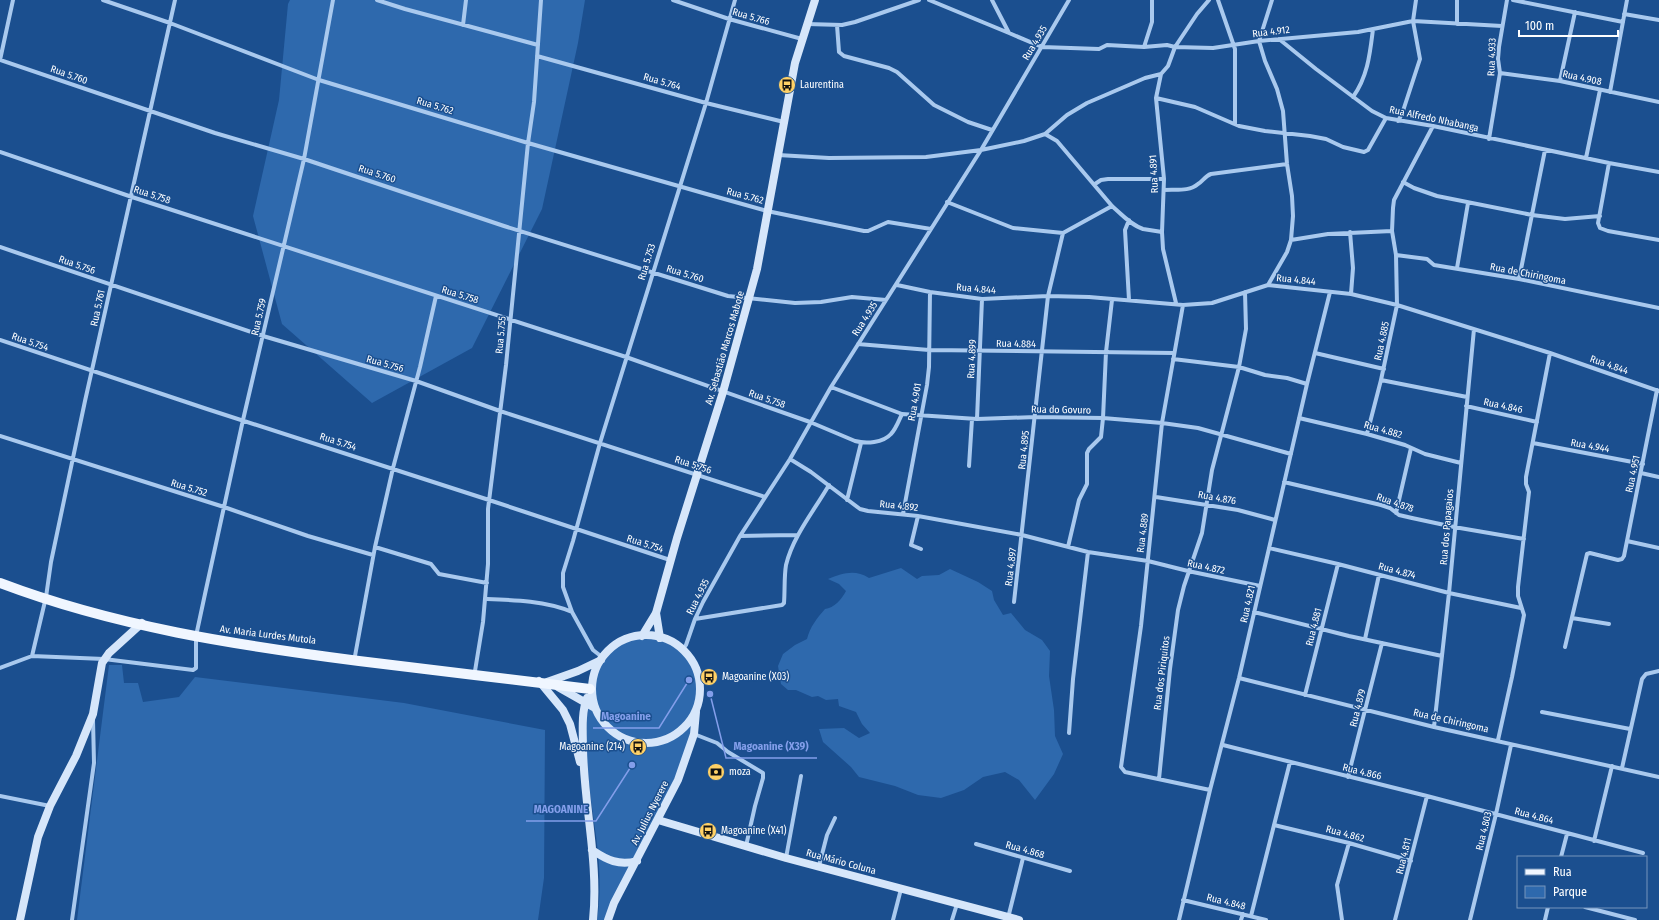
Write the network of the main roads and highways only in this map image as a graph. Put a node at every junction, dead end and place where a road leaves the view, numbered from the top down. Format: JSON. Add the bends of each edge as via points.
{"nodes":[{"id":1,"x":815,"y":0,"type":"edge"},
{"id":2,"x":0,"y":582,"type":"edge"},
{"id":3,"x":656,"y":613,"type":"junction"},
{"id":4,"x":142,"y":623,"type":"junction"},
{"id":5,"x":642,"y":636,"type":"junction"},
{"id":6,"x":660,"y":638,"type":"junction"},
{"id":7,"x":602,"y":658,"type":"junction"},
{"id":8,"x":543,"y":681,"type":"junction"},
{"id":9,"x":591,"y":686,"type":"junction"},
{"id":10,"x":585,"y":702,"type":"junction"},
{"id":11,"x":595,"y":708,"type":"junction"},
{"id":12,"x":696,"y":710,"type":"junction"},
{"id":13,"x":584,"y":783,"type":"junction"},
{"id":14,"x":660,"y":820,"type":"junction"},
{"id":15,"x":592,"y":850,"type":"junction"},
{"id":16,"x":637,"y":861,"type":"junction"},
{"id":17,"x":1008,"y":918,"type":"edge"},
{"id":18,"x":20,"y":920,"type":"edge"},
{"id":19,"x":594,"y":920,"type":"edge"},
{"id":20,"x":608,"y":920,"type":"edge"},
{"id":21,"x":1019,"y":920,"type":"edge"}],
"edges":[{"from":1,"to":3,"type":"main road","name":"Av. Sebastião Marcos Mabote","via":[[802,39],[792,83],[750,298]]},
{"from":2,"to":4,"type":"main road","name":"Av. Maria Lurdes Mutola","via":[[102,614]]},
{"from":2,"to":9,"type":"main road","via":[[74,608],[199,638],[277,650]]},
{"from":3,"to":5,"type":"main road","name":"Av. Sebastião Marcos Mabote"},
{"from":3,"to":6,"type":"main road","name":"Av. Sebastião Marcos Mabote"},
{"from":4,"to":8,"type":"main road","name":"Av. Maria Lurdes Mutola","via":[[196,636]]},
{"from":4,"to":18,"type":"main road","via":[[104,658],[93,714],[38,836]]},
{"from":5,"to":6,"type":"main road"},
{"from":5,"to":7,"type":"main road","via":[[620,642]]},
{"from":6,"to":12,"type":"main road","via":[[671,642],[691,660],[700,687]]},
{"from":7,"to":8,"type":"main road","via":[[578,671]]},
{"from":7,"to":9,"type":"main road"},
{"from":8,"to":10,"type":"main road"},
{"from":8,"to":13,"type":"main road","via":[[569,721]]},
{"from":9,"to":10,"type":"main road"},
{"from":9,"to":11,"type":"main road"},
{"from":10,"to":11,"type":"main road"},
{"from":10,"to":13,"type":"main road"},
{"from":11,"to":12,"type":"main road","via":[[601,719],[621,737],[647,743],[673,735],[684,727]]},
{"from":12,"to":14,"type":"main road","name":"Av. Julius Nyerere","via":[[694,734],[678,780]]},
{"from":13,"to":15,"type":"main road"},
{"from":14,"to":16,"type":"main road","name":"Av. Julius Nyerere"},
{"from":14,"to":17,"type":"main road","name":"Rua Mário Coluna","via":[[786,858]]},
{"from":15,"to":16,"type":"main road","via":[[610,861]]},
{"from":15,"to":19,"type":"main road"},
{"from":16,"to":20,"type":"main road","name":"Av. Julius Nyerere","via":[[614,903]]},
{"from":17,"to":21,"type":"main road","name":"Rua Mário Coluna"}]}
